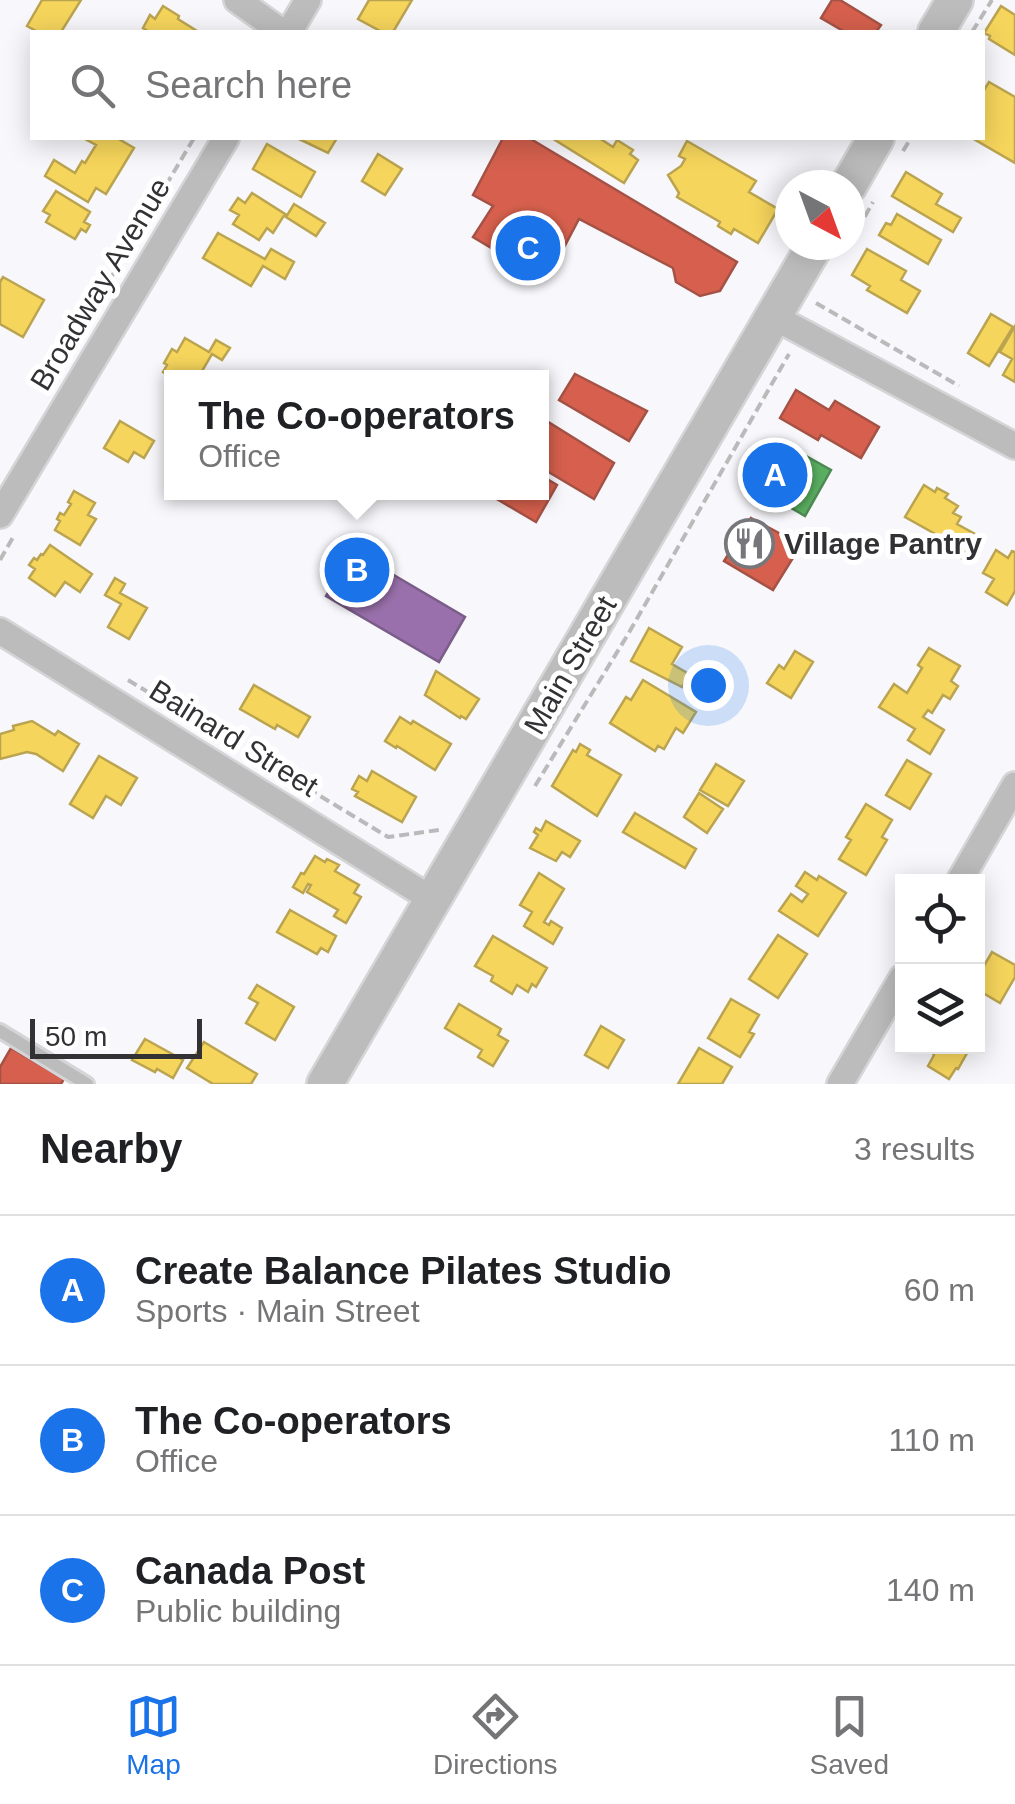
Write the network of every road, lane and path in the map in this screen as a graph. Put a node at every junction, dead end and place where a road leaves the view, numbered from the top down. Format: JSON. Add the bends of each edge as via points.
{"nodes":[{"id":1,"x":238,"y":0,"type":"edge"},
{"id":2,"x":308,"y":0,"type":"edge"},
{"id":3,"x":955,"y":0,"type":"edge"},
{"id":4,"x":992,"y":0,"type":"edge"},
{"id":5,"x":282,"y":30,"type":"edge"},
{"id":6,"x":286,"y":30,"type":"edge"},
{"id":7,"x":937,"y":30,"type":"edge"},
{"id":8,"x":973,"y":30,"type":"edge"},
{"id":9,"x":193,"y":140,"type":"edge"},
{"id":10,"x":225,"y":140,"type":"edge"},
{"id":11,"x":875,"y":140,"type":"edge"},
{"id":12,"x":858,"y":170,"type":"edge"},
{"id":13,"x":810,"y":260,"type":"edge"},
{"id":14,"x":787,"y":324,"type":"junction"},
{"id":15,"x":965,"y":390,"type":"dead end"},
{"id":16,"x":39,"y":399,"type":"dead end"},
{"id":17,"x":1015,"y":446,"type":"edge"},
{"id":18,"x":0,"y":515,"type":"edge"},
{"id":19,"x":0,"y":631,"type":"edge"},
{"id":20,"x":134,"y":683,"type":"dead end"},
{"id":21,"x":1015,"y":785,"type":"edge"},
{"id":22,"x":528,"y":798,"type":"dead end"},
{"id":23,"x":442,"y":830,"type":"dead end"},
{"id":24,"x":964,"y":874,"type":"edge"},
{"id":25,"x":433,"y":900,"type":"junction"},
{"id":26,"x":895,"y":990,"type":"edge"},
{"id":27,"x":0,"y":1031,"type":"edge"},
{"id":28,"x":88,"y":1084,"type":"edge"},
{"id":29,"x":325,"y":1084,"type":"edge"},
{"id":30,"x":840,"y":1084,"type":"edge"}],
"edges":[{"from":1,"to":5,"type":"street"},
{"from":2,"to":6,"type":"street"},
{"from":3,"to":7,"type":"main road"},
{"from":4,"to":8,"type":"path"},
{"from":9,"to":16,"type":"path"},
{"from":10,"to":18,"type":"street","name":"Broadway Avenue"},
{"from":11,"to":12,"type":"main road"},
{"from":13,"to":14,"type":"main road","name":"Main Street"},
{"from":14,"to":15,"type":"path","via":[[814,302]]},
{"from":14,"to":17,"type":"street"},
{"from":14,"to":22,"type":"path","via":[[628,636]]},
{"from":14,"to":25,"type":"main road","name":"Main Street"},
{"from":19,"to":25,"type":"street","name":"Bainard Street"},
{"from":20,"to":23,"type":"path","via":[[388,837]]},
{"from":21,"to":24,"type":"street"},
{"from":25,"to":29,"type":"main road","name":"Main Street"},
{"from":26,"to":30,"type":"street"},
{"from":27,"to":28,"type":"lane"}]}
